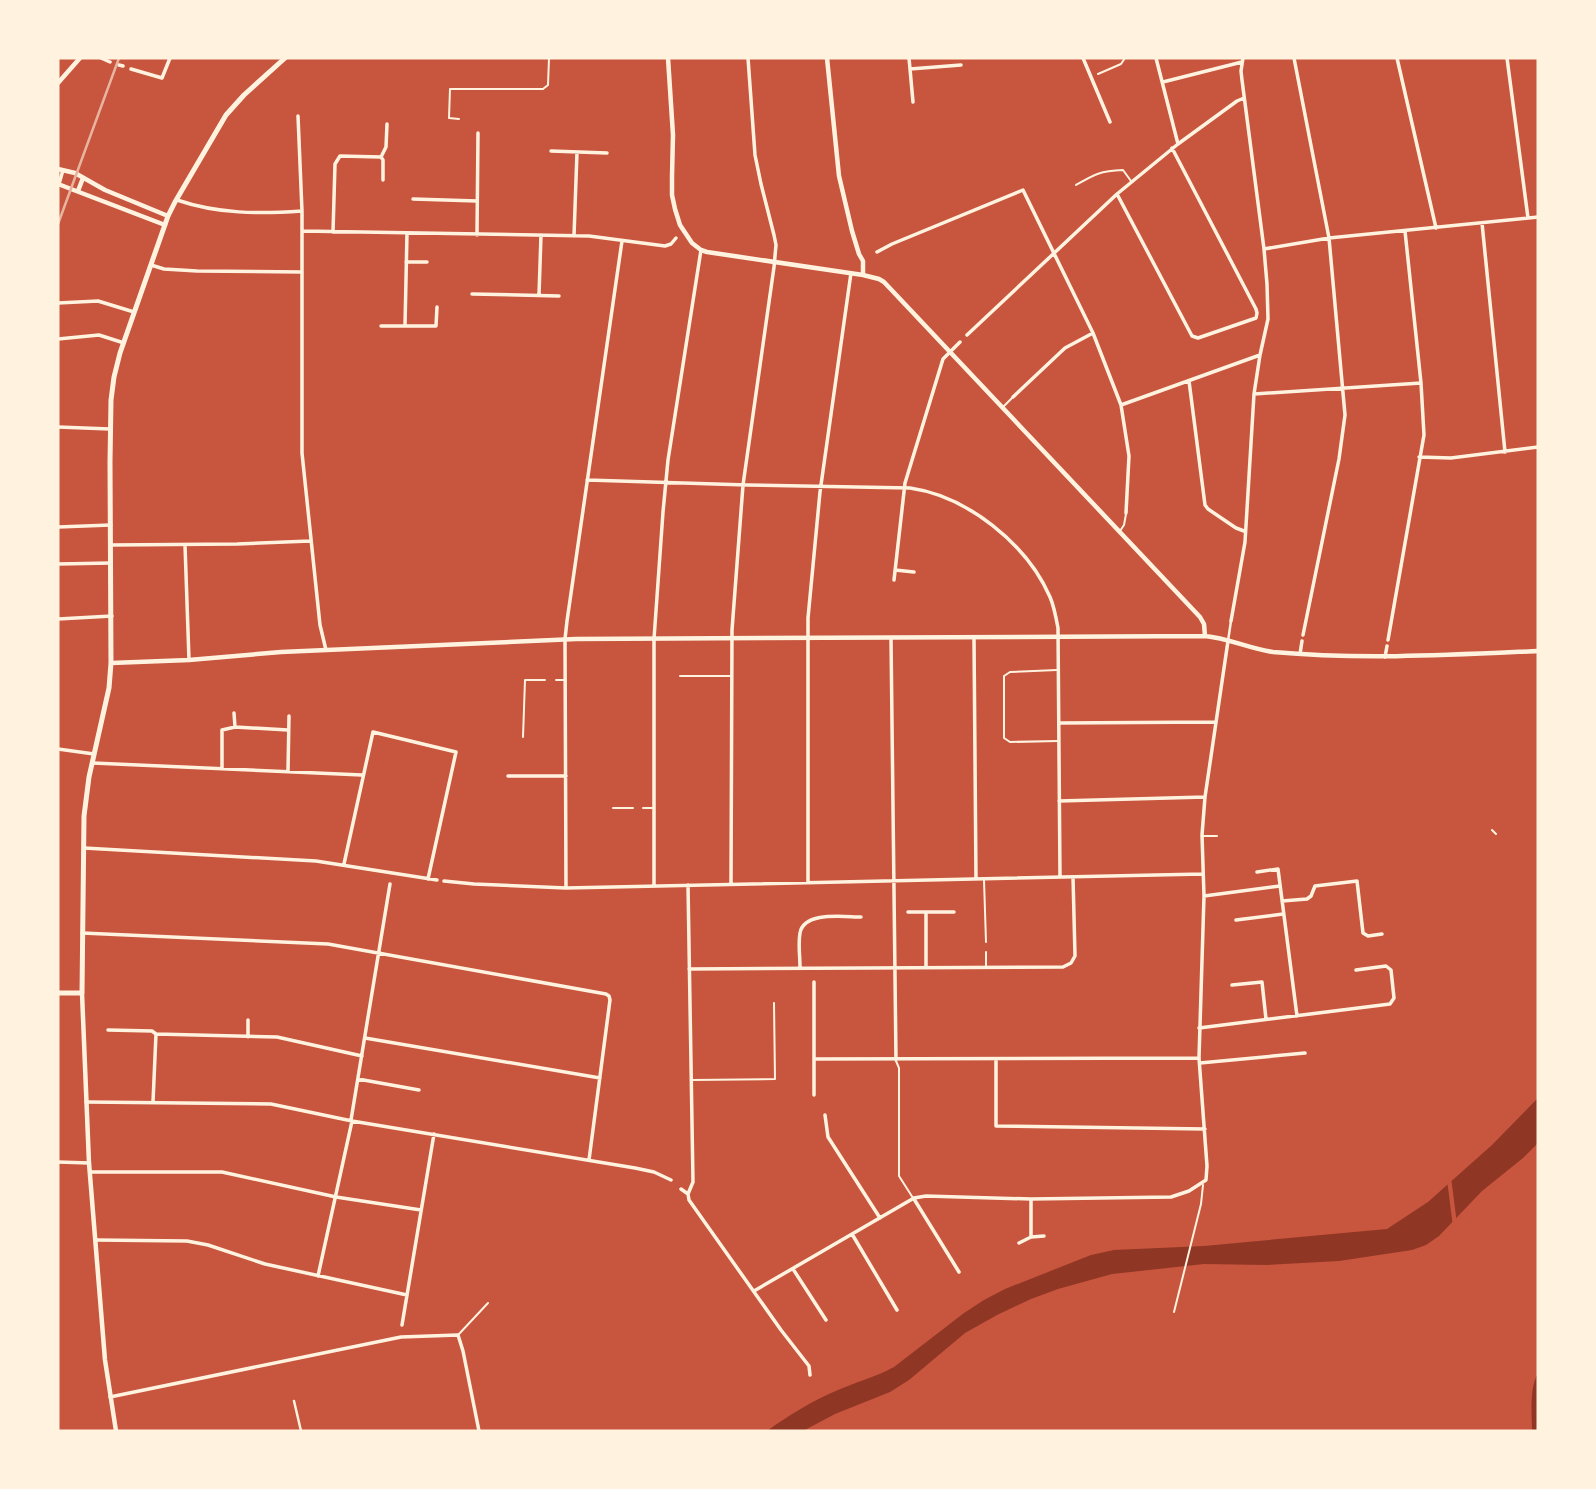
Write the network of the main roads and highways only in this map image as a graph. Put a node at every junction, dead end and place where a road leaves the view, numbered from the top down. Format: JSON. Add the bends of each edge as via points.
{"nodes":[{"id":1,"x":285,"y":58,"type":"edge"},
{"id":2,"x":58,"y":993,"type":"edge"}],
"edges":[{"from":1,"to":2,"type":"highway","via":[[226,115],[176,200],[114,377],[111,663],[84,816],[82,993]]}]}
